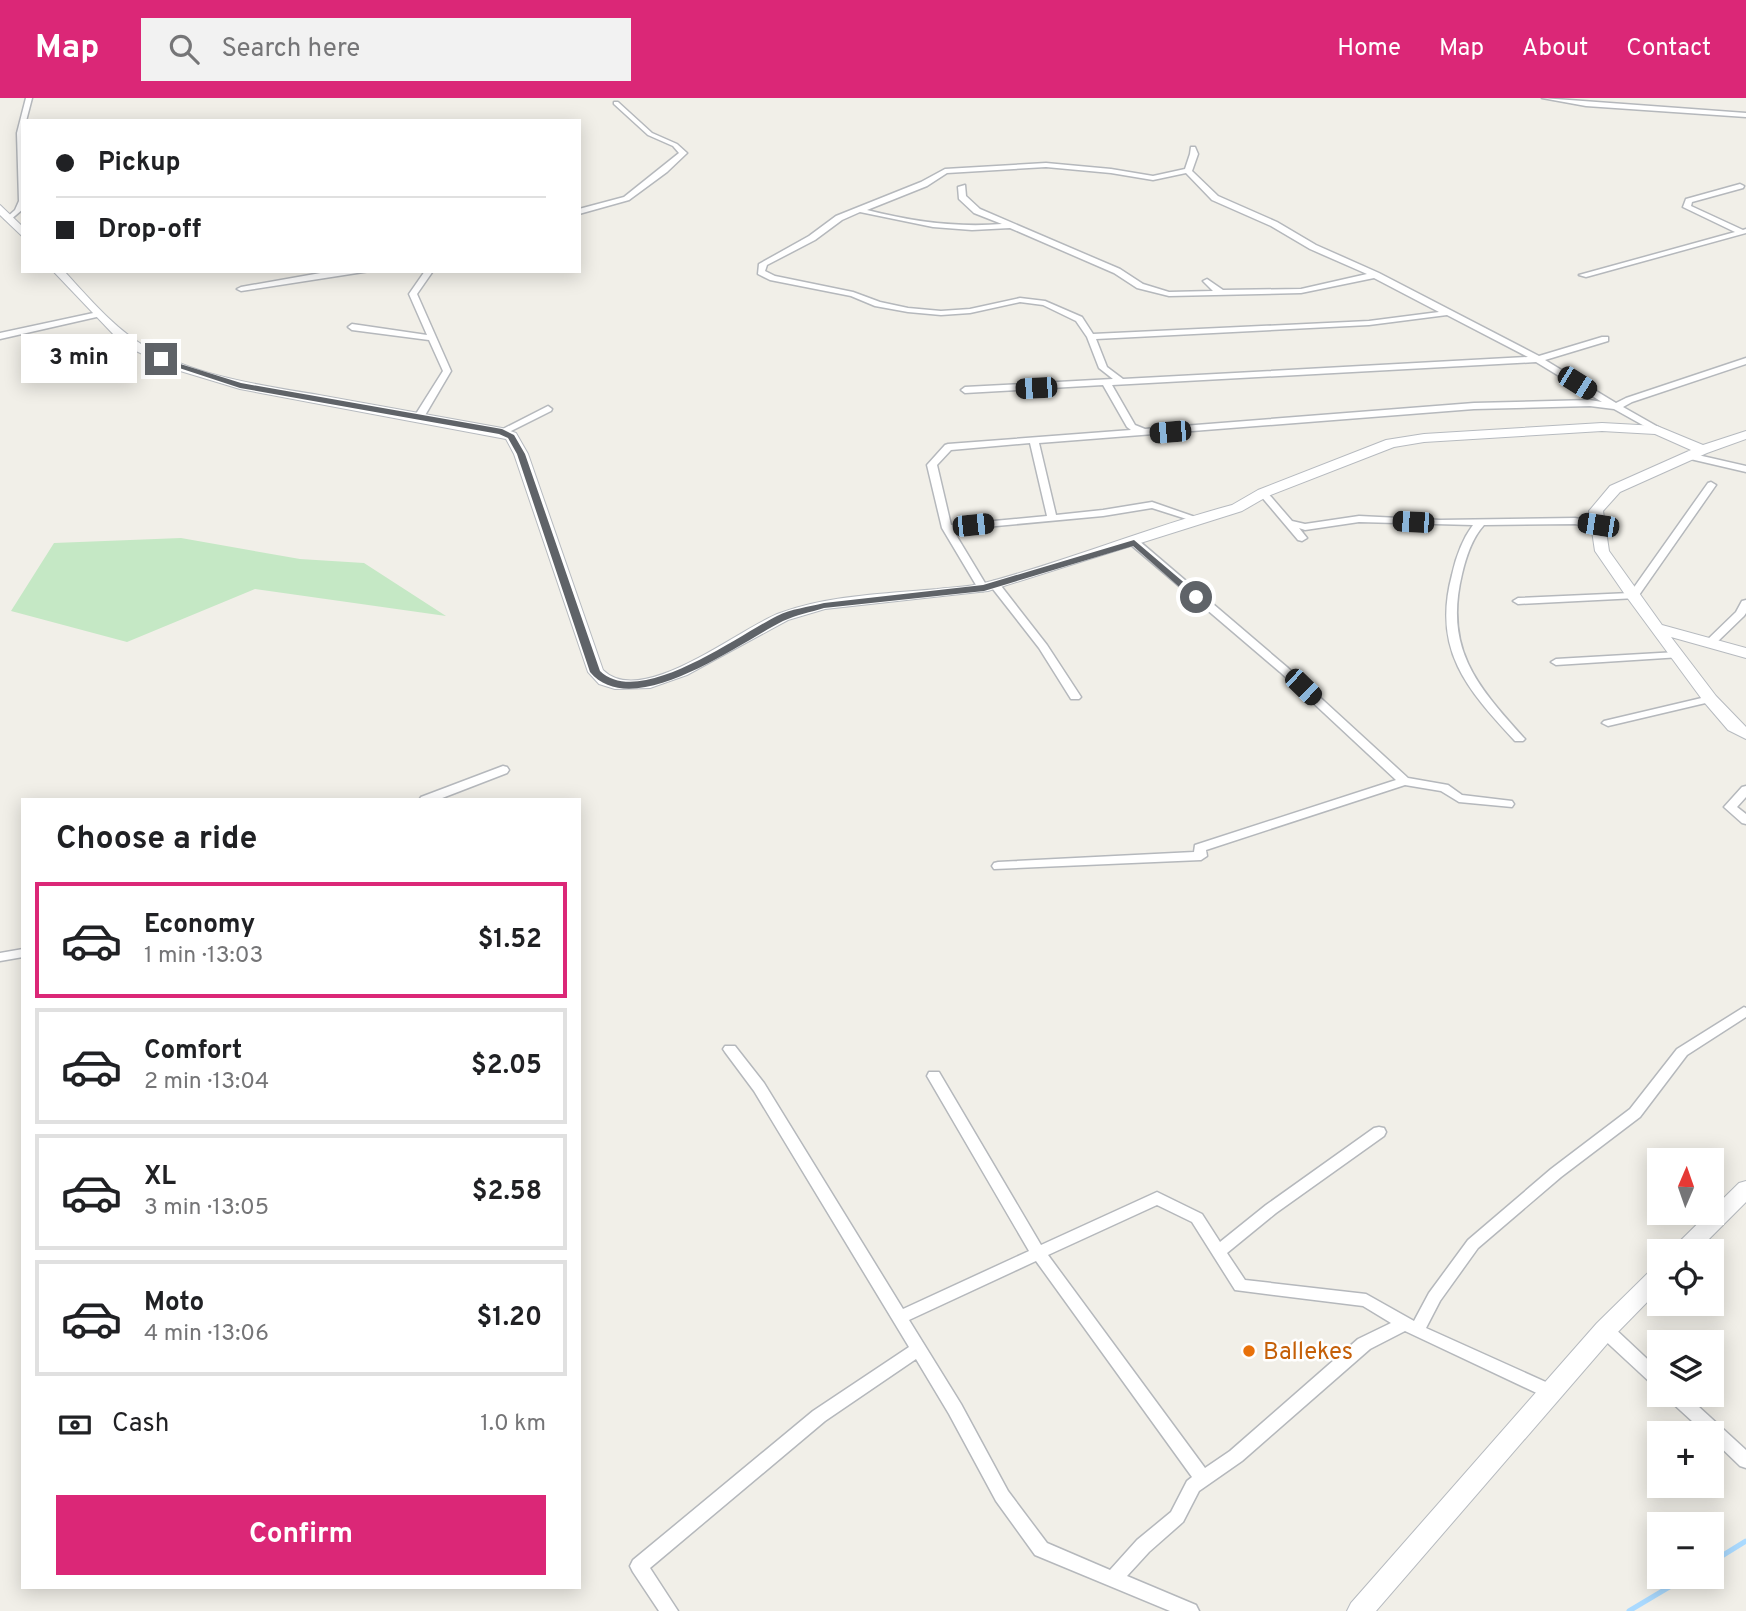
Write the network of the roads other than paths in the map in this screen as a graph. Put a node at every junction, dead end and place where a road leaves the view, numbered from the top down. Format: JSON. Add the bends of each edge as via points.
{"nodes":[{"id":1,"x":29,"y":98,"type":"edge"},
{"id":2,"x":1545,"y":98,"type":"edge"},
{"id":3,"x":1587,"y":101,"type":"edge"},
{"id":4,"x":616,"y":103,"type":"dead end"},
{"id":5,"x":1746,"y":115,"type":"edge"},
{"id":6,"x":24,"y":119,"type":"edge"},
{"id":7,"x":21,"y":129,"type":"edge"},
{"id":8,"x":1193,"y":148,"type":"dead end"},
{"id":9,"x":21,"y":156,"type":"edge"},
{"id":10,"x":1188,"y":171,"type":"junction"},
{"id":11,"x":1740,"y":186,"type":"dead end"},
{"id":12,"x":962,"y":187,"type":"dead end"},
{"id":13,"x":21,"y":205,"type":"edge"},
{"id":14,"x":0,"y":208,"type":"edge"},
{"id":15,"x":859,"y":210,"type":"junction"},
{"id":16,"x":581,"y":211,"type":"edge"},
{"id":17,"x":9,"y":219,"type":"junction"},
{"id":18,"x":1009,"y":226,"type":"junction"},
{"id":19,"x":21,"y":231,"type":"edge"},
{"id":20,"x":1745,"y":232,"type":"edge"},
{"id":21,"x":60,"y":273,"type":"edge"},
{"id":22,"x":336,"y":273,"type":"edge"},
{"id":23,"x":428,"y":273,"type":"edge"},
{"id":24,"x":1376,"y":275,"type":"junction"},
{"id":25,"x":1583,"y":275,"type":"dead end"},
{"id":26,"x":1207,"y":281,"type":"dead end"},
{"id":27,"x":241,"y":289,"type":"dead end"},
{"id":28,"x":1222,"y":293,"type":"junction"},
{"id":29,"x":1447,"y":313,"type":"junction"},
{"id":30,"x":98,"y":314,"type":"junction"},
{"id":31,"x":352,"y":327,"type":"dead end"},
{"id":32,"x":0,"y":336,"type":"edge"},
{"id":33,"x":1091,"y":337,"type":"junction"},
{"id":34,"x":432,"y":338,"type":"junction"},
{"id":35,"x":1605,"y":339,"type":"dead end"},
{"id":36,"x":1538,"y":359,"type":"junction"},
{"id":37,"x":1746,"y":361,"type":"edge"},
{"id":38,"x":1122,"y":382,"type":"junction"},
{"id":39,"x":1107,"y":384,"type":"junction"},
{"id":40,"x":965,"y":390,"type":"dead end"},
{"id":41,"x":1616,"y":407,"type":"junction"},
{"id":42,"x":548,"y":409,"type":"dead end"},
{"id":43,"x":419,"y":417,"type":"junction"},
{"id":44,"x":1657,"y":430,"type":"junction"},
{"id":45,"x":502,"y":432,"type":"junction"},
{"id":46,"x":1147,"y":433,"type":"junction"},
{"id":47,"x":1746,"y":435,"type":"edge"},
{"id":48,"x":1034,"y":441,"type":"junction"},
{"id":49,"x":1695,"y":453,"type":"junction"},
{"id":50,"x":1746,"y":469,"type":"edge"},
{"id":51,"x":1710,"y":485,"type":"dead end"},
{"id":52,"x":1263,"y":493,"type":"junction"},
{"id":53,"x":1052,"y":517,"type":"junction"},
{"id":54,"x":1196,"y":519,"type":"junction"},
{"id":55,"x":1289,"y":523,"type":"junction"},
{"id":56,"x":1481,"y":523,"type":"junction"},
{"id":57,"x":1598,"y":525,"type":"junction"},
{"id":58,"x":947,"y":528,"type":"junction"},
{"id":59,"x":1302,"y":538,"type":"dead end"},
{"id":60,"x":1134,"y":542,"type":"junction"},
{"id":61,"x":989,"y":586,"type":"junction"},
{"id":62,"x":1633,"y":596,"type":"junction"},
{"id":63,"x":1518,"y":601,"type":"dead end"},
{"id":64,"x":1746,"y":603,"type":"edge"},
{"id":65,"x":1657,"y":628,"type":"junction"},
{"id":66,"x":1710,"y":643,"type":"junction"},
{"id":67,"x":1746,"y":653,"type":"edge"},
{"id":68,"x":1677,"y":654,"type":"junction"},
{"id":69,"x":1556,"y":662,"type":"dead end"},
{"id":70,"x":1075,"y":697,"type":"dead end"},
{"id":71,"x":1710,"y":699,"type":"junction"},
{"id":72,"x":1608,"y":723,"type":"dead end"},
{"id":73,"x":1746,"y":734,"type":"edge"},
{"id":74,"x":1519,"y":739,"type":"dead end"},
{"id":75,"x":503,"y":769,"type":"dead end"},
{"id":76,"x":1404,"y":781,"type":"junction"},
{"id":77,"x":1746,"y":790,"type":"edge"},
{"id":78,"x":430,"y":798,"type":"edge"},
{"id":79,"x":1508,"y":804,"type":"dead end"},
{"id":80,"x":1746,"y":820,"type":"edge"},
{"id":81,"x":998,"y":866,"type":"dead end"},
{"id":82,"x":21,"y":953,"type":"edge"},
{"id":83,"x":0,"y":957,"type":"edge"},
{"id":84,"x":1744,"y":1012,"type":"dead end"},
{"id":85,"x":730,"y":1049,"type":"dead end"},
{"id":86,"x":934,"y":1076,"type":"dead end"},
{"id":87,"x":1379,"y":1132,"type":"dead end"},
{"id":88,"x":1744,"y":1192,"type":"edge"},
{"id":89,"x":1696,"y":1239,"type":"edge"},
{"id":90,"x":1219,"y":1251,"type":"junction"},
{"id":91,"x":1038,"y":1253,"type":"junction"},
{"id":92,"x":1647,"y":1288,"type":"edge"},
{"id":93,"x":900,"y":1318,"type":"junction"},
{"id":94,"x":1411,"y":1328,"type":"junction"},
{"id":95,"x":1605,"y":1330,"type":"junction"},
{"id":96,"x":918,"y":1349,"type":"junction"},
{"id":97,"x":1647,"y":1369,"type":"edge"},
{"id":98,"x":1551,"y":1392,"type":"junction"},
{"id":99,"x":1688,"y":1407,"type":"edge"},
{"id":100,"x":1746,"y":1461,"type":"edge"},
{"id":101,"x":1203,"y":1478,"type":"junction"},
{"id":102,"x":1114,"y":1578,"type":"junction"},
{"id":103,"x":668,"y":1611,"type":"edge"},
{"id":104,"x":1190,"y":1611,"type":"edge"},
{"id":105,"x":1360,"y":1611,"type":"edge"}],
"edges":[{"from":1,"to":6,"type":"street"},
{"from":2,"to":3,"type":"street"},
{"from":3,"to":5,"type":"street"},
{"from":4,"to":16,"type":"street","via":[[650,134],[683,153],[637,194]]},
{"from":7,"to":9,"type":"street"},
{"from":8,"to":10,"type":"street"},
{"from":10,"to":15,"type":"street","via":[[1153,178],[1046,164],[945,171]]},
{"from":10,"to":24,"type":"street","via":[[1215,198]]},
{"from":11,"to":20,"type":"street","via":[[1689,201],[1687,207]]},
{"from":12,"to":18,"type":"street","via":[[962,197],[977,211]]},
{"from":13,"to":17,"type":"street"},
{"from":14,"to":17,"type":"street"},
{"from":15,"to":18,"type":"street","via":[[913,222]]},
{"from":15,"to":33,"type":"street","via":[[768,259],[761,272],[908,310],[941,313],[1020,300],[1045,303],[1079,319]]},
{"from":17,"to":19,"type":"street"},
{"from":18,"to":28,"type":"street","via":[[1117,271],[1140,286],[1170,294]]},
{"from":20,"to":25,"type":"street"},
{"from":21,"to":30,"type":"street"},
{"from":22,"to":27,"type":"street"},
{"from":23,"to":34,"type":"street","via":[[414,294]]},
{"from":24,"to":28,"type":"street","via":[[1301,290]]},
{"from":24,"to":29,"type":"street"},
{"from":26,"to":28,"type":"street"},
{"from":29,"to":33,"type":"street","via":[[1369,323]]},
{"from":29,"to":36,"type":"street"},
{"from":30,"to":32,"type":"street"},
{"from":30,"to":43,"type":"street","via":[[129,341],[203,375]]},
{"from":31,"to":34,"type":"street"},
{"from":33,"to":38,"type":"street","via":[[1103,368]]},
{"from":34,"to":43,"type":"street","via":[[447,371]]},
{"from":35,"to":36,"type":"street"},
{"from":36,"to":38,"type":"street"},
{"from":36,"to":41,"type":"street"},
{"from":37,"to":41,"type":"street"},
{"from":38,"to":39,"type":"street"},
{"from":39,"to":40,"type":"street"},
{"from":39,"to":46,"type":"street","via":[[1132,427]]},
{"from":41,"to":44,"type":"street"},
{"from":41,"to":46,"type":"street","via":[[1590,402],[1474,406]]},
{"from":42,"to":45,"type":"street"},
{"from":43,"to":45,"type":"street"},
{"from":44,"to":49,"type":"street"},
{"from":44,"to":52,"type":"street","via":[[1602,428],[1391,443]]},
{"from":45,"to":61,"type":"street","via":[[511,436],[521,454],[596,672],[605,681],[644,685],[681,672],[783,617],[824,606]]},
{"from":46,"to":48,"type":"street"},
{"from":47,"to":49,"type":"street"},
{"from":48,"to":53,"type":"street"},
{"from":48,"to":58,"type":"street","via":[[948,447],[932,465]]},
{"from":49,"to":50,"type":"street"},
{"from":49,"to":57,"type":"street","via":[[1615,489],[1596,511]]},
{"from":51,"to":62,"type":"street"},
{"from":52,"to":54,"type":"street","via":[[1237,509]]},
{"from":52,"to":55,"type":"street"},
{"from":53,"to":54,"type":"street","via":[[1152,505]]},
{"from":53,"to":58,"type":"street"},
{"from":54,"to":60,"type":"street"},
{"from":55,"to":56,"type":"street","via":[[1306,527],[1359,519]]},
{"from":55,"to":59,"type":"street"},
{"from":56,"to":57,"type":"street","via":[[1574,521]]},
{"from":56,"to":74,"type":"street","via":[[1470,534],[1455,579],[1452,643],[1477,693]]},
{"from":57,"to":62,"type":"street","via":[[1602,551]]},
{"from":58,"to":61,"type":"street"},
{"from":60,"to":61,"type":"street"},
{"from":60,"to":76,"type":"street","via":[[1284,670]]},
{"from":61,"to":70,"type":"street","via":[[1044,647]]},
{"from":62,"to":63,"type":"street"},
{"from":62,"to":65,"type":"street"},
{"from":64,"to":66,"type":"street"},
{"from":65,"to":66,"type":"street"},
{"from":65,"to":68,"type":"street"},
{"from":66,"to":67,"type":"street"},
{"from":68,"to":69,"type":"street"},
{"from":68,"to":71,"type":"street"},
{"from":71,"to":72,"type":"street"},
{"from":71,"to":73,"type":"street"},
{"from":75,"to":78,"type":"street"},
{"from":76,"to":79,"type":"street","via":[[1444,788],[1459,798]]},
{"from":76,"to":81,"type":"street","via":[[1199,848],[1202,856]]},
{"from":77,"to":80,"type":"street","via":[[1730,807]]},
{"from":82,"to":83,"type":"street"},
{"from":84,"to":94,"type":"street","via":[[1682,1052],[1635,1113],[1474,1244]]},
{"from":85,"to":93,"type":"street","via":[[759,1087]]},
{"from":86,"to":91,"type":"street"},
{"from":87,"to":90,"type":"street"},
{"from":88,"to":89,"type":"street"},
{"from":90,"to":91,"type":"street","via":[[1197,1217],[1157,1198]]},
{"from":90,"to":94,"type":"street","via":[[1240,1286],[1366,1300]]},
{"from":91,"to":93,"type":"street"},
{"from":91,"to":101,"type":"street"},
{"from":92,"to":95,"type":"street"},
{"from":93,"to":96,"type":"street"},
{"from":94,"to":98,"type":"street"},
{"from":94,"to":101,"type":"street","via":[[1364,1344],[1236,1456]]},
{"from":95,"to":97,"type":"street"},
{"from":95,"to":98,"type":"street"},
{"from":96,"to":102,"type":"street","via":[[1002,1496],[1041,1549]]},
{"from":96,"to":103,"type":"street","via":[[819,1416],[639,1566]]},
{"from":98,"to":105,"type":"street"},
{"from":99,"to":100,"type":"street"},
{"from":101,"to":102,"type":"street","via":[[1193,1486],[1177,1517]]},
{"from":102,"to":104,"type":"street"}]}
